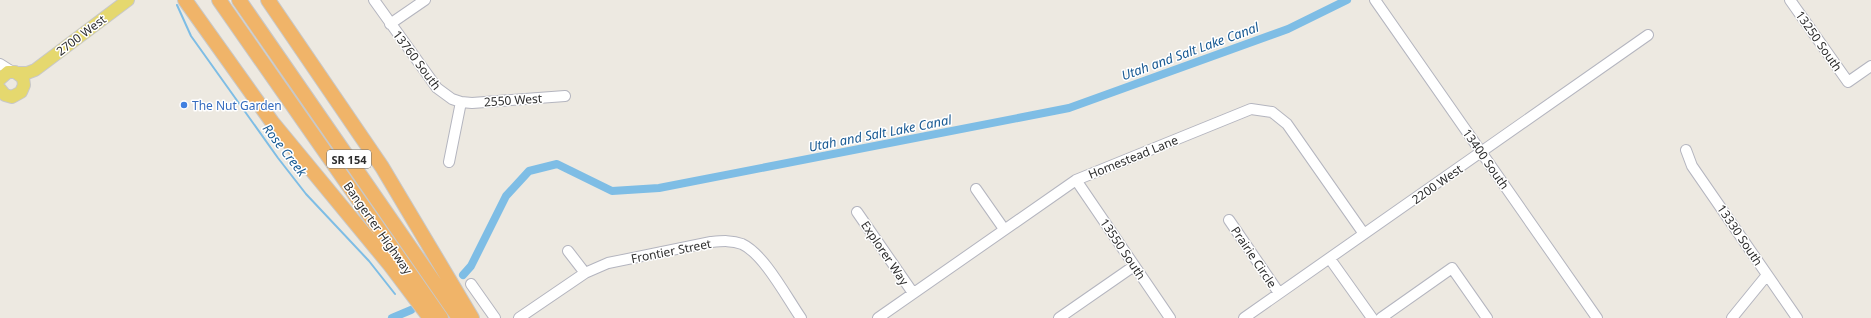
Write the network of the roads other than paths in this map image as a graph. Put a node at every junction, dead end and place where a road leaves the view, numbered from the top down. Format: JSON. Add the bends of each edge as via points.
{"nodes":[{"id":1,"x":128,"y":0,"type":"edge"},
{"id":2,"x":185,"y":0,"type":"edge"},
{"id":3,"x":219,"y":0,"type":"edge"},
{"id":4,"x":239,"y":0,"type":"edge"},
{"id":5,"x":268,"y":0,"type":"edge"},
{"id":6,"x":374,"y":0,"type":"edge"},
{"id":7,"x":425,"y":0,"type":"edge"},
{"id":8,"x":1375,"y":0,"type":"edge"},
{"id":9,"x":1790,"y":0,"type":"edge"},
{"id":10,"x":390,"y":24,"type":"junction"},
{"id":11,"x":1648,"y":35,"type":"dead end"},
{"id":12,"x":0,"y":64,"type":"edge"},
{"id":13,"x":1871,"y":66,"type":"edge"},
{"id":14,"x":35,"y":70,"type":"junction"},
{"id":15,"x":15,"y":72,"type":"junction"},
{"id":16,"x":0,"y":79,"type":"edge"},
{"id":17,"x":24,"y":85,"type":"junction"},
{"id":18,"x":3,"y":94,"type":"edge"},
{"id":19,"x":565,"y":96,"type":"dead end"},
{"id":20,"x":461,"y":102,"type":"junction"},
{"id":21,"x":1686,"y":150,"type":"dead end"},
{"id":22,"x":1481,"y":153,"type":"junction"},
{"id":23,"x":449,"y":162,"type":"dead end"},
{"id":24,"x":1076,"y":180,"type":"junction"},
{"id":25,"x":976,"y":189,"type":"dead end"},
{"id":26,"x":857,"y":212,"type":"dead end"},
{"id":27,"x":1229,"y":220,"type":"dead end"},
{"id":28,"x":1004,"y":229,"type":"junction"},
{"id":29,"x":1364,"y":234,"type":"junction"},
{"id":30,"x":568,"y":251,"type":"dead end"},
{"id":31,"x":1330,"y":258,"type":"junction"},
{"id":32,"x":1134,"y":266,"type":"junction"},
{"id":33,"x":585,"y":273,"type":"junction"},
{"id":34,"x":1767,"y":275,"type":"junction"},
{"id":35,"x":471,"y":284,"type":"dead end"},
{"id":36,"x":913,"y":293,"type":"junction"},
{"id":37,"x":1279,"y":293,"type":"junction"},
{"id":38,"x":1255,"y":315,"type":"edge"},
{"id":39,"x":430,"y":318,"type":"edge"},
{"id":40,"x":441,"y":318,"type":"edge"},
{"id":41,"x":459,"y":318,"type":"edge"},
{"id":42,"x":472,"y":318,"type":"edge"},
{"id":43,"x":495,"y":318,"type":"edge"},
{"id":44,"x":519,"y":318,"type":"edge"},
{"id":45,"x":801,"y":318,"type":"edge"},
{"id":46,"x":878,"y":318,"type":"edge"},
{"id":47,"x":1059,"y":318,"type":"edge"},
{"id":48,"x":1170,"y":318,"type":"edge"},
{"id":49,"x":1244,"y":318,"type":"edge"},
{"id":50,"x":1372,"y":318,"type":"edge"},
{"id":51,"x":1381,"y":318,"type":"edge"},
{"id":52,"x":1487,"y":318,"type":"edge"},
{"id":53,"x":1597,"y":318,"type":"edge"},
{"id":54,"x":1732,"y":318,"type":"edge"},
{"id":55,"x":1797,"y":318,"type":"edge"}],
"edges":[{"from":1,"to":14,"type":"main road","name":"2700 West"},
{"from":2,"to":39,"type":"highway","via":[[272,122],[386,259]]},
{"from":3,"to":40,"type":"highway","name":"Bangerter Highway","number":"SR 154"},
{"from":4,"to":41,"type":"highway","name":"Bangerter Highway","number":"SR 154"},
{"from":5,"to":42,"type":"highway","via":[[382,167]]},
{"from":6,"to":10,"type":"street","name":"13760 South"},
{"from":7,"to":10,"type":"street"},
{"from":8,"to":22,"type":"street","name":"13400 South"},
{"from":9,"to":13,"type":"street","name":"13250 South","via":[[1848,82]]},
{"from":10,"to":20,"type":"street","name":"13760 South","via":[[437,88]]},
{"from":11,"to":22,"type":"street","name":"2200 West"},
{"from":12,"to":15,"type":"street"},
{"from":14,"to":15,"type":"main road","name":"2700 West","via":[[27,73]]},
{"from":14,"to":17,"type":"main road","name":"2700 West"},
{"from":15,"to":16,"type":"main road","via":[[4,73]]},
{"from":15,"to":17,"type":"main road","via":[[23,78]]},
{"from":17,"to":18,"type":"main road","name":"2700 West","via":[[19,94]]},
{"from":19,"to":20,"type":"street","name":"2550 West"},
{"from":20,"to":23,"type":"street"},
{"from":21,"to":34,"type":"street","name":"13330 South","via":[[1692,166]]},
{"from":22,"to":29,"type":"street","name":"2200 West"},
{"from":22,"to":53,"type":"street","name":"13400 South"},
{"from":24,"to":28,"type":"street","name":"Homestead Lane"},
{"from":24,"to":29,"type":"street","name":"Homestead Lane","via":[[1251,109],[1272,112],[1287,124]]},
{"from":24,"to":32,"type":"street","name":"13550 South"},
{"from":25,"to":28,"type":"street"},
{"from":26,"to":36,"type":"street","name":"Explorer Way"},
{"from":27,"to":37,"type":"street","name":"Prairie Circle"},
{"from":28,"to":36,"type":"street","name":"Homestead Lane"},
{"from":29,"to":31,"type":"street","name":"2200 West"},
{"from":30,"to":33,"type":"street"},
{"from":31,"to":37,"type":"street","name":"2200 West"},
{"from":31,"to":50,"type":"street"},
{"from":32,"to":47,"type":"street"},
{"from":32,"to":48,"type":"street","name":"13550 South"},
{"from":33,"to":44,"type":"street","name":"Frontier Street"},
{"from":33,"to":45,"type":"street","name":"Frontier Street","via":[[608,263],[728,241],[752,250]]},
{"from":34,"to":54,"type":"street"},
{"from":34,"to":55,"type":"street","name":"13330 South"},
{"from":35,"to":43,"type":"street"},
{"from":36,"to":46,"type":"street","name":"Homestead Lane"},
{"from":37,"to":38,"type":"street","name":"2200 West"},
{"from":38,"to":49,"type":"street","name":"2200 West"},
{"from":51,"to":52,"type":"street","via":[[1452,268]]}]}
